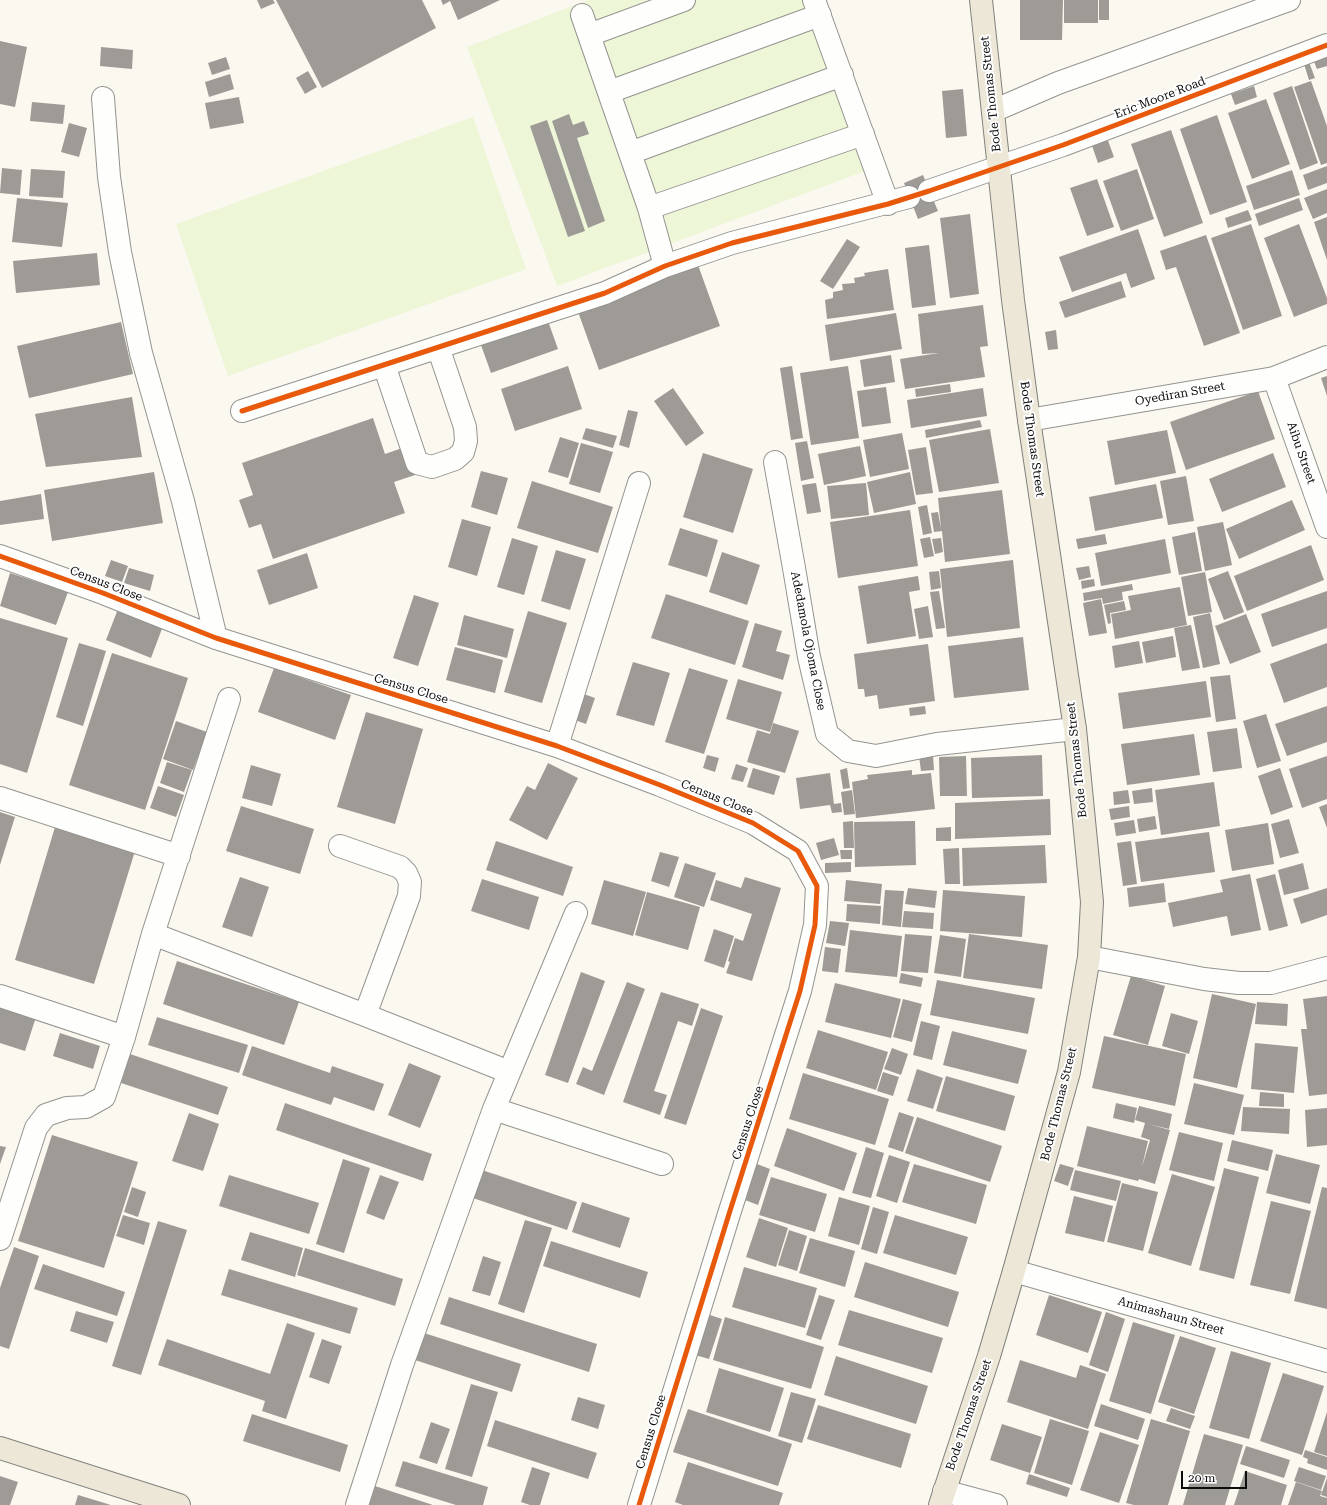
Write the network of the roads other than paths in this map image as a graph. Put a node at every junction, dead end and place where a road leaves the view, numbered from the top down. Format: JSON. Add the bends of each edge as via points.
{"nodes":[{"id":1,"x":684,"y":0,"type":"edge"},
{"id":2,"x":981,"y":0,"type":"edge"},
{"id":3,"x":1289,"y":0,"type":"edge"},
{"id":4,"x":817,"y":7,"type":"edge"},
{"id":5,"x":1327,"y":45,"type":"edge"},
{"id":6,"x":842,"y":75,"type":"junction"},
{"id":7,"x":609,"y":92,"type":"junction"},
{"id":8,"x":103,"y":98,"type":"dead end"},
{"id":9,"x":993,"y":111,"type":"junction"},
{"id":10,"x":862,"y":134,"type":"junction"},
{"id":11,"x":630,"y":153,"type":"junction"},
{"id":12,"x":999,"y":166,"type":"junction"},
{"id":13,"x":888,"y":204,"type":"junction"},
{"id":14,"x":649,"y":208,"type":"junction"},
{"id":15,"x":665,"y":266,"type":"junction"},
{"id":16,"x":438,"y":347,"type":"junction"},
{"id":17,"x":1327,"y":357,"type":"edge"},
{"id":18,"x":384,"y":365,"type":"junction"},
{"id":19,"x":1274,"y":378,"type":"junction"},
{"id":20,"x":242,"y":411,"type":"dead end"},
{"id":21,"x":1029,"y":420,"type":"junction"},
{"id":22,"x":775,"y":462,"type":"dead end"},
{"id":23,"x":639,"y":483,"type":"dead end"},
{"id":24,"x":1327,"y":527,"type":"edge"},
{"id":25,"x":0,"y":556,"type":"edge"},
{"id":26,"x":216,"y":638,"type":"junction"},
{"id":27,"x":229,"y":700,"type":"dead end"},
{"id":28,"x":1074,"y":729,"type":"junction"},
{"id":29,"x":557,"y":746,"type":"junction"},
{"id":30,"x":0,"y":798,"type":"edge"},
{"id":31,"x":340,"y":846,"type":"dead end"},
{"id":32,"x":179,"y":856,"type":"junction"},
{"id":33,"x":576,"y":913,"type":"dead end"},
{"id":34,"x":153,"y":934,"type":"junction"},
{"id":35,"x":1089,"y":957,"type":"junction"},
{"id":36,"x":1327,"y":968,"type":"edge"},
{"id":37,"x":0,"y":996,"type":"edge"},
{"id":38,"x":365,"y":1015,"type":"junction"},
{"id":39,"x":124,"y":1037,"type":"junction"},
{"id":40,"x":510,"y":1072,"type":"junction"},
{"id":41,"x":494,"y":1109,"type":"junction"},
{"id":42,"x":662,"y":1164,"type":"dead end"},
{"id":43,"x":0,"y":1239,"type":"edge"},
{"id":44,"x":1014,"y":1271,"type":"junction"},
{"id":45,"x":1327,"y":1361,"type":"edge"},
{"id":46,"x":0,"y":1448,"type":"edge"},
{"id":47,"x":942,"y":1498,"type":"edge"},
{"id":48,"x":180,"y":1505,"type":"edge"},
{"id":49,"x":357,"y":1505,"type":"edge"},
{"id":50,"x":639,"y":1505,"type":"edge"},
{"id":51,"x":996,"y":1505,"type":"edge"}],
"edges":[{"from":1,"to":7,"type":"street","via":[[585,25]]},
{"from":2,"to":9,"type":"main road","name":"Bode Thomas Street"},
{"from":3,"to":9,"type":"street","via":[[1058,83]]},
{"from":4,"to":6,"type":"street"},
{"from":4,"to":7,"type":"street"},
{"from":5,"to":12,"type":"street","name":"Eric Moore Road","via":[[1070,143]]},
{"from":6,"to":10,"type":"street"},
{"from":6,"to":11,"type":"street"},
{"from":7,"to":11,"type":"street"},
{"from":8,"to":26,"type":"street","via":[[109,177],[120,252],[141,352],[183,501]]},
{"from":9,"to":12,"type":"main road","name":"Bode Thomas Street"},
{"from":10,"to":13,"type":"street"},
{"from":10,"to":14,"type":"street"},
{"from":11,"to":14,"type":"street"},
{"from":12,"to":13,"type":"street","name":"Eric Moore Road"},
{"from":12,"to":21,"type":"main road","name":"Bode Thomas Street"},
{"from":13,"to":15,"type":"street","name":"Eric Moore Road","via":[[732,243]]},
{"from":14,"to":15,"type":"street"},
{"from":15,"to":16,"type":"street","name":"Eric Moore Road","via":[[605,293]]},
{"from":16,"to":18,"type":"street","name":"Eric Moore Road"},
{"from":16,"to":18,"type":"street","via":[[465,427],[466,441],[463,452],[432,467],[417,463]]},
{"from":17,"to":19,"type":"street","name":"Oyediran Street"},
{"from":18,"to":20,"type":"street","name":"Eric Moore Road"},
{"from":19,"to":21,"type":"street","name":"Oyediran Street"},
{"from":19,"to":24,"type":"street","name":"Aibu Street"},
{"from":21,"to":28,"type":"main road","name":"Bode Thomas Street"},
{"from":22,"to":28,"type":"street","name":"Adedamola Ojoma Close","via":[[809,657],[827,734],[848,751],[876,756],[937,744]]},
{"from":23,"to":29,"type":"street"},
{"from":25,"to":26,"type":"street","name":"Census Close"},
{"from":26,"to":29,"type":"street","name":"Census Close"},
{"from":27,"to":32,"type":"street"},
{"from":28,"to":35,"type":"main road","name":"Bode Thomas Street","via":[[1092,902]]},
{"from":29,"to":50,"type":"street","name":"Census Close","via":[[753,823],[798,851],[817,886],[815,925],[800,991]]},
{"from":30,"to":32,"type":"street"},
{"from":31,"to":38,"type":"street","via":[[400,867],[410,882],[409,896]]},
{"from":32,"to":34,"type":"street"},
{"from":33,"to":40,"type":"street"},
{"from":34,"to":38,"type":"street"},
{"from":34,"to":39,"type":"street"},
{"from":35,"to":36,"type":"street","via":[[1204,979],[1239,983],[1271,983]]},
{"from":35,"to":44,"type":"main road","name":"Bode Thomas Street","via":[[1069,1072]]},
{"from":37,"to":39,"type":"street"},
{"from":38,"to":40,"type":"street"},
{"from":39,"to":43,"type":"street","via":[[104,1097],[86,1107],[67,1108],[46,1115],[36,1128]]},
{"from":40,"to":41,"type":"street"},
{"from":41,"to":42,"type":"street"},
{"from":41,"to":49,"type":"street","via":[[402,1365]]},
{"from":44,"to":45,"type":"street","name":"Animashaun Street"},
{"from":44,"to":47,"type":"main road","name":"Bode Thomas Street"},
{"from":46,"to":48,"type":"main road"},
{"from":47,"to":51,"type":"street"}]}
